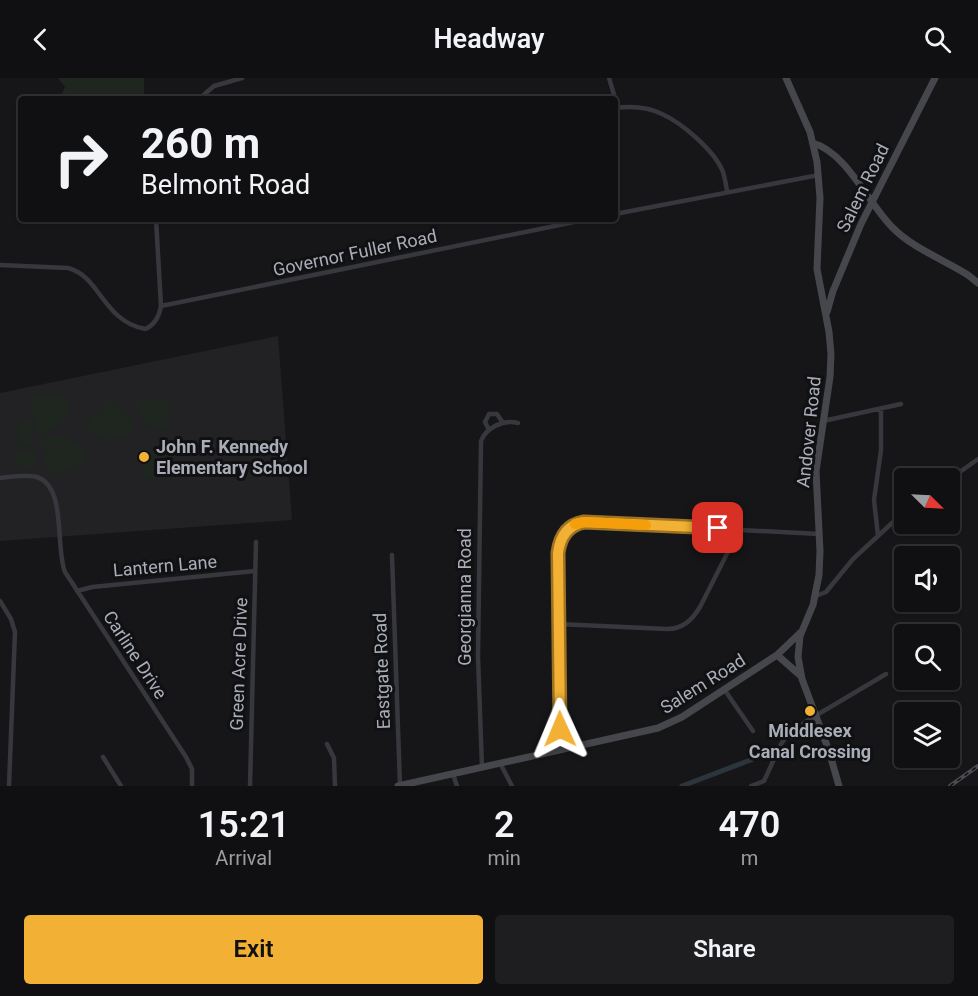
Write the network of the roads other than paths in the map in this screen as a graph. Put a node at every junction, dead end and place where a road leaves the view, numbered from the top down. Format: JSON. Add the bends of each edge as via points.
{"nodes":[{"id":1,"x":242,"y":78,"type":"edge"},
{"id":2,"x":609,"y":78,"type":"edge"},
{"id":3,"x":786,"y":78,"type":"edge"},
{"id":4,"x":935,"y":78,"type":"edge"},
{"id":5,"x":202,"y":96,"type":"edge"},
{"id":6,"x":613,"y":96,"type":"edge"},
{"id":7,"x":618,"y":108,"type":"edge"},
{"id":8,"x":813,"y":143,"type":"junction"},
{"id":9,"x":819,"y":174,"type":"junction"},
{"id":10,"x":728,"y":191,"type":"junction"},
{"id":11,"x":872,"y":202,"type":"junction"},
{"id":12,"x":618,"y":213,"type":"edge"},
{"id":13,"x":156,"y":222,"type":"edge"},
{"id":14,"x":574,"y":222,"type":"edge"},
{"id":15,"x":0,"y":266,"type":"edge"},
{"id":16,"x":978,"y":283,"type":"edge"},
{"id":17,"x":833,"y":291,"type":"junction"},
{"id":18,"x":821,"y":294,"type":"junction"},
{"id":19,"x":161,"y":306,"type":"junction"},
{"id":20,"x":826,"y":315,"type":"junction"},
{"id":21,"x":901,"y":404,"type":"dead end"},
{"id":22,"x":881,"y":409,"type":"junction"},
{"id":23,"x":823,"y":421,"type":"junction"},
{"id":24,"x":503,"y":423,"type":"junction"},
{"id":25,"x":518,"y":423,"type":"dead end"},
{"id":26,"x":489,"y":430,"type":"junction"},
{"id":27,"x":978,"y":459,"type":"edge"},
{"id":28,"x":960,"y":472,"type":"edge"},
{"id":29,"x":0,"y":478,"type":"edge"},
{"id":30,"x":894,"y":521,"type":"edge"},
{"id":31,"x":739,"y":530,"type":"junction"},
{"id":32,"x":819,"y":534,"type":"junction"},
{"id":33,"x":878,"y":536,"type":"junction"},
{"id":34,"x":256,"y":542,"type":"dead end"},
{"id":35,"x":392,"y":555,"type":"dead end"},
{"id":36,"x":255,"y":571,"type":"junction"},
{"id":37,"x":77,"y":591,"type":"junction"},
{"id":38,"x":816,"y":596,"type":"junction"},
{"id":39,"x":0,"y":601,"type":"edge"},
{"id":40,"x":558,"y":624,"type":"junction"},
{"id":41,"x":802,"y":631,"type":"junction"},
{"id":42,"x":777,"y":655,"type":"junction"},
{"id":43,"x":886,"y":674,"type":"dead end"},
{"id":44,"x":801,"y":676,"type":"junction"},
{"id":45,"x":724,"y":689,"type":"junction"},
{"id":46,"x":816,"y":715,"type":"junction"},
{"id":47,"x":753,"y":732,"type":"dead end"},
{"id":48,"x":327,"y":744,"type":"dead end"},
{"id":49,"x":560,"y":750,"type":"junction"},
{"id":50,"x":104,"y":757,"type":"dead end"},
{"id":51,"x":500,"y":764,"type":"junction"},
{"id":52,"x":482,"y":767,"type":"junction"},
{"id":53,"x":453,"y":774,"type":"junction"},
{"id":54,"x":764,"y":783,"type":"edge"},
{"id":55,"x":9,"y":786,"type":"edge"},
{"id":56,"x":121,"y":786,"type":"edge"},
{"id":57,"x":192,"y":786,"type":"edge"},
{"id":58,"x":250,"y":786,"type":"edge"},
{"id":59,"x":334,"y":786,"type":"edge"},
{"id":60,"x":399,"y":786,"type":"edge"},
{"id":61,"x":457,"y":786,"type":"edge"},
{"id":62,"x":512,"y":786,"type":"edge"},
{"id":63,"x":751,"y":786,"type":"edge"},
{"id":64,"x":839,"y":786,"type":"edge"}],
"edges":[{"from":1,"to":5,"type":"street","via":[[214,86]]},
{"from":2,"to":6,"type":"street"},
{"from":3,"to":8,"type":"main road","name":"Andover Road"},
{"from":4,"to":11,"type":"main road","name":"Salem Road"},
{"from":7,"to":10,"type":"street","via":[[661,113],[681,126],[718,163]]},
{"from":8,"to":9,"type":"main road","name":"Andover Road"},
{"from":8,"to":11,"type":"main road","via":[[829,150]]},
{"from":9,"to":10,"type":"street"},
{"from":9,"to":18,"type":"main road","name":"Andover Road","via":[[817,260]]},
{"from":10,"to":12,"type":"street"},
{"from":11,"to":16,"type":"main road","via":[[898,233]]},
{"from":11,"to":17,"type":"main road","name":"Salem Road"},
{"from":13,"to":19,"type":"street"},
{"from":14,"to":19,"type":"street","name":"Governor Fuller Road"},
{"from":15,"to":19,"type":"street","via":[[68,268],[80,272],[112,311],[141,328],[155,322]]},
{"from":17,"to":18,"type":"main road"},
{"from":17,"to":20,"type":"main road","name":"Salem Road"},
{"from":18,"to":20,"type":"main road","name":"Andover Road"},
{"from":20,"to":23,"type":"main road","name":"Andover Road","via":[[831,361]]},
{"from":21,"to":22,"type":"street"},
{"from":22,"to":23,"type":"street"},
{"from":22,"to":33,"type":"street","via":[[881,450],[874,500]]},
{"from":23,"to":32,"type":"main road","name":"Andover Road","via":[[816,471]]},
{"from":24,"to":25,"type":"street","name":"Georgianna Road"},
{"from":24,"to":26,"type":"street","name":"Georgianna Road"},
{"from":24,"to":26,"type":"street","name":"Georgianna Road","via":[[497,414],[489,414],[485,422]]},
{"from":26,"to":52,"type":"street","name":"Georgianna Road","via":[[481,441],[479,506]]},
{"from":27,"to":28,"type":"street"},
{"from":29,"to":37,"type":"street","name":"Carline Drive","via":[[33,476],[52,489],[62,565]]},
{"from":30,"to":33,"type":"street"},
{"from":31,"to":32,"type":"street"},
{"from":31,"to":40,"type":"street","via":[[700,607],[683,626],[667,629]]},
{"from":31,"to":40,"type":"street","via":[[575,524],[558,547]]},
{"from":32,"to":38,"type":"main road","name":"Andover Road"},
{"from":33,"to":38,"type":"street","via":[[844,568],[826,592]]},
{"from":34,"to":36,"type":"street","name":"Green Acre Drive"},
{"from":35,"to":60,"type":"street","name":"Eastgate Road"},
{"from":36,"to":37,"type":"street","name":"Lantern Lane"},
{"from":36,"to":58,"type":"street","name":"Green Acre Drive"},
{"from":37,"to":57,"type":"street","name":"Carline Drive","via":[[186,757],[192,769]]},
{"from":38,"to":41,"type":"main road","name":"Andover Road"},
{"from":39,"to":55,"type":"street","via":[[15,632]]},
{"from":40,"to":49,"type":"street"},
{"from":41,"to":42,"type":"main road","name":"Salem Road"},
{"from":41,"to":44,"type":"main road","name":"Andover Road","via":[[798,652]]},
{"from":42,"to":44,"type":"main road"},
{"from":42,"to":45,"type":"main road","name":"Salem Road"},
{"from":43,"to":46,"type":"street"},
{"from":44,"to":46,"type":"main road","name":"Andover Road"},
{"from":45,"to":47,"type":"street"},
{"from":45,"to":49,"type":"main road","name":"Salem Road","via":[[658,728]]},
{"from":46,"to":54,"type":"street","via":[[783,740]]},
{"from":46,"to":64,"type":"main road","name":"Andover Road"},
{"from":48,"to":59,"type":"street","via":[[334,758]]},
{"from":49,"to":51,"type":"main road","name":"Salem Road"},
{"from":50,"to":56,"type":"street"},
{"from":51,"to":52,"type":"main road","name":"Salem Road"},
{"from":51,"to":62,"type":"street"},
{"from":52,"to":53,"type":"main road","name":"Salem Road"},
{"from":53,"to":60,"type":"main road","name":"Salem Road"},
{"from":53,"to":61,"type":"street"},
{"from":54,"to":63,"type":"street"}]}
